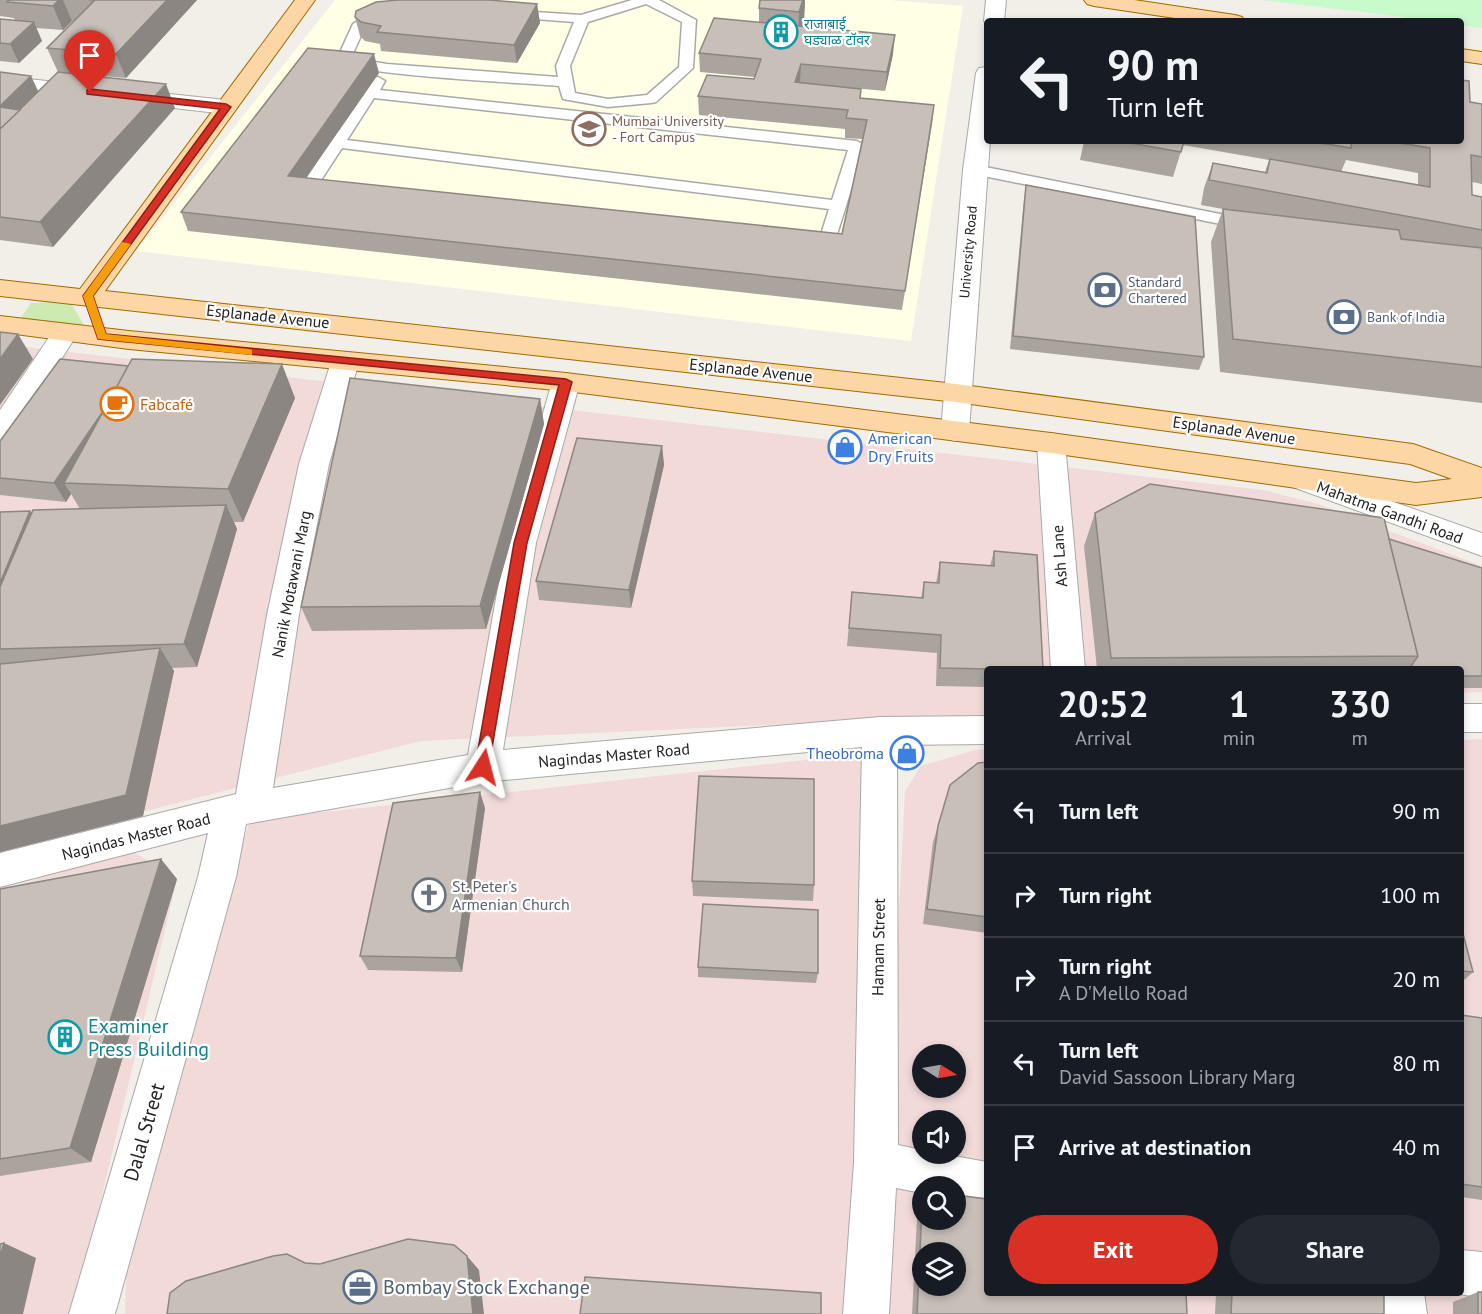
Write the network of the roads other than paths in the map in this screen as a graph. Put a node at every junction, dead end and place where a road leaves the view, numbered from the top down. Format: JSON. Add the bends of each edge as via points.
{"nodes":[{"id":1,"x":305,"y":0,"type":"edge"},
{"id":2,"x":647,"y":0,"type":"edge"},
{"id":3,"x":996,"y":0,"type":"edge"},
{"id":4,"x":1094,"y":0,"type":"edge"},
{"id":5,"x":390,"y":3,"type":"edge"},
{"id":6,"x":492,"y":12,"type":"edge"},
{"id":7,"x":994,"y":18,"type":"edge"},
{"id":8,"x":1214,"y":18,"type":"edge"},
{"id":9,"x":582,"y":19,"type":"junction"},
{"id":10,"x":1464,"y":55,"type":"edge"},
{"id":11,"x":1482,"y":58,"type":"edge"},
{"id":12,"x":387,"y":68,"type":"junction"},
{"id":13,"x":0,"y":82,"type":"edge"},
{"id":14,"x":566,"y":82,"type":"junction"},
{"id":15,"x":370,"y":93,"type":"junction"},
{"id":16,"x":984,"y":97,"type":"edge"},
{"id":17,"x":608,"y":103,"type":"junction"},
{"id":18,"x":226,"y":107,"type":"junction"},
{"id":19,"x":601,"y":118,"type":"junction"},
{"id":20,"x":338,"y":143,"type":"junction"},
{"id":21,"x":975,"y":170,"type":"junction"},
{"id":22,"x":304,"y":194,"type":"edge"},
{"id":23,"x":840,"y":206,"type":"junction"},
{"id":24,"x":1266,"y":228,"type":"edge"},
{"id":25,"x":825,"y":247,"type":"edge"},
{"id":26,"x":12,"y":289,"type":"edge"},
{"id":27,"x":88,"y":296,"type":"junction"},
{"id":28,"x":0,"y":324,"type":"edge"},
{"id":29,"x":65,"y":333,"type":"junction"},
{"id":30,"x":102,"y":337,"type":"junction"},
{"id":31,"x":345,"y":362,"type":"junction"},
{"id":32,"x":566,"y":382,"type":"junction"},
{"id":33,"x":956,"y":393,"type":"junction"},
{"id":34,"x":1149,"y":418,"type":"junction"},
{"id":35,"x":955,"y":431,"type":"junction"},
{"id":36,"x":0,"y":432,"type":"edge"},
{"id":37,"x":1051,"y":443,"type":"junction"},
{"id":38,"x":1148,"y":457,"type":"junction"},
{"id":39,"x":1297,"y":478,"type":"junction"},
{"id":40,"x":1482,"y":479,"type":"edge"},
{"id":41,"x":1482,"y":486,"type":"edge"},
{"id":42,"x":1482,"y":545,"type":"edge"},
{"id":43,"x":1068,"y":666,"type":"edge"},
{"id":44,"x":1464,"y":718,"type":"edge"},
{"id":45,"x":1482,"y":718,"type":"edge"},
{"id":46,"x":984,"y":730,"type":"edge"},
{"id":47,"x":880,"y":732,"type":"junction"},
{"id":48,"x":483,"y":767,"type":"junction"},
{"id":49,"x":242,"y":810,"type":"junction"},
{"id":50,"x":0,"y":870,"type":"edge"},
{"id":51,"x":876,"y":1162,"type":"junction"},
{"id":52,"x":984,"y":1183,"type":"edge"},
{"id":53,"x":1464,"y":1273,"type":"edge"},
{"id":54,"x":1482,"y":1275,"type":"edge"},
{"id":55,"x":1401,"y":1296,"type":"edge"},
{"id":56,"x":92,"y":1314,"type":"edge"},
{"id":57,"x":866,"y":1314,"type":"edge"},
{"id":58,"x":1404,"y":1314,"type":"edge"}],
"edges":[{"from":1,"to":18,"type":"main road"},
{"from":2,"to":9,"type":"lane"},
{"from":2,"to":17,"type":"lane","via":[[689,20],[686,68],[651,99]]},
{"from":3,"to":7,"type":"street"},
{"from":4,"to":8,"type":"main road"},
{"from":5,"to":12,"type":"lane","via":[[358,27],[343,61]]},
{"from":6,"to":9,"type":"lane"},
{"from":9,"to":14,"type":"lane","via":[[562,66]]},
{"from":10,"to":11,"type":"main road"},
{"from":12,"to":14,"type":"lane"},
{"from":12,"to":15,"type":"lane"},
{"from":13,"to":18,"type":"street"},
{"from":14,"to":17,"type":"lane","via":[[568,96]]},
{"from":15,"to":19,"type":"lane"},
{"from":15,"to":20,"type":"lane"},
{"from":16,"to":21,"type":"street","name":"University Road"},
{"from":17,"to":19,"type":"lane"},
{"from":18,"to":27,"type":"main road"},
{"from":19,"to":23,"type":"lane","via":[[857,146]]},
{"from":20,"to":22,"type":"lane"},
{"from":20,"to":23,"type":"lane"},
{"from":21,"to":24,"type":"lane"},
{"from":21,"to":33,"type":"street","name":"University Road"},
{"from":23,"to":25,"type":"lane"},
{"from":26,"to":27,"type":"main road"},
{"from":26,"to":28,"type":"main road"},
{"from":27,"to":30,"type":"main road"},
{"from":27,"to":33,"type":"main road","name":"Esplanade Avenue"},
{"from":28,"to":29,"type":"main road"},
{"from":29,"to":30,"type":"main road"},
{"from":29,"to":36,"type":"street"},
{"from":30,"to":31,"type":"main road"},
{"from":31,"to":32,"type":"main road"},
{"from":31,"to":49,"type":"street","name":"Nanik Motawani Marg","via":[[314,464]]},
{"from":32,"to":35,"type":"main road"},
{"from":32,"to":48,"type":"street","via":[[521,543]]},
{"from":33,"to":34,"type":"main road","name":"Esplanade Avenue"},
{"from":33,"to":35,"type":"street","name":"University Road"},
{"from":34,"to":38,"type":"main road"},
{"from":34,"to":40,"type":"main road","name":"Esplanade Avenue","via":[[1413,454]]},
{"from":35,"to":37,"type":"main road"},
{"from":37,"to":38,"type":"main road"},
{"from":37,"to":43,"type":"street","name":"Ash Lane"},
{"from":38,"to":39,"type":"main road"},
{"from":39,"to":41,"type":"main road","via":[[1416,494]]},
{"from":39,"to":42,"type":"street","name":"Mahatma Gandhi Road"},
{"from":44,"to":45,"type":"street"},
{"from":46,"to":47,"type":"street","name":"Nagindas Master Road"},
{"from":47,"to":48,"type":"street","name":"Nagindas Master Road"},
{"from":47,"to":51,"type":"street","name":"Hamam Street"},
{"from":48,"to":49,"type":"street","name":"Nagindas Master Road"},
{"from":49,"to":50,"type":"street","name":"Nagindas Master Road"},
{"from":49,"to":56,"type":"street","name":"Dalal Street","via":[[217,877]]},
{"from":51,"to":52,"type":"street"},
{"from":51,"to":57,"type":"street","name":"Hamam Street"},
{"from":53,"to":54,"type":"street"},
{"from":55,"to":58,"type":"street"}]}
